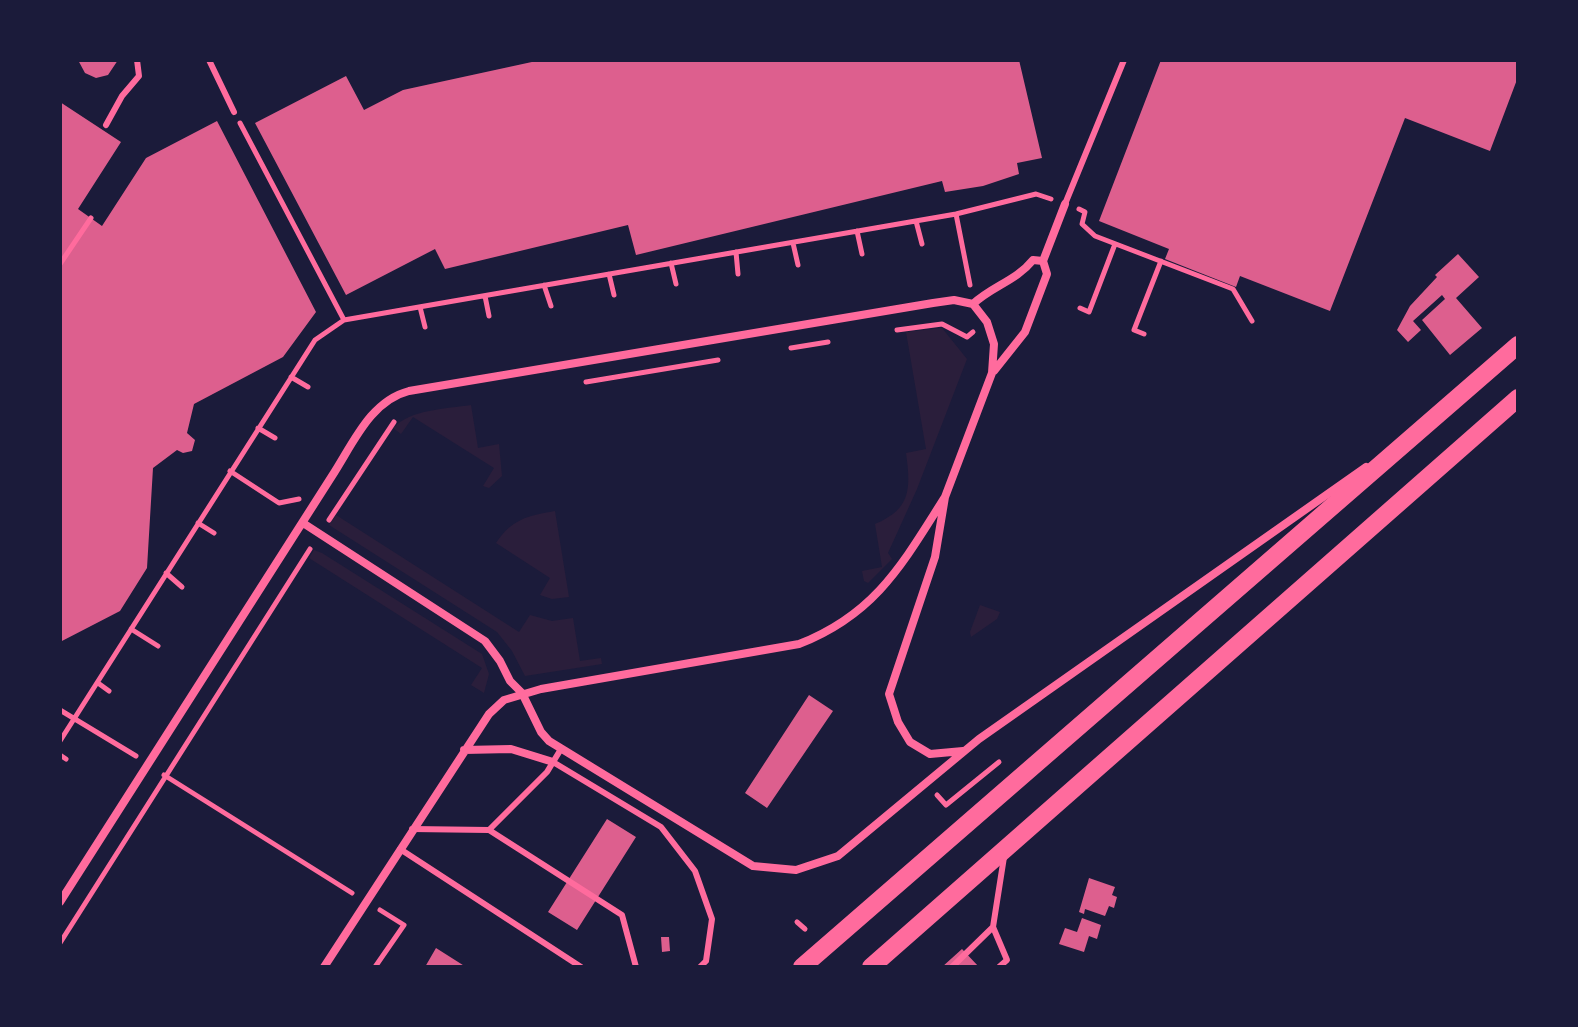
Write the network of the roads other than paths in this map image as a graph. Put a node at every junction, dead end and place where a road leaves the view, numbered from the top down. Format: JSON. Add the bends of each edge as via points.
{"nodes":[{"id":1,"x":137,"y":60,"type":"edge"},
{"id":2,"x":209,"y":60,"type":"edge"},
{"id":3,"x":1124,"y":60,"type":"edge"},
{"id":4,"x":234,"y":112,"type":"road end"},
{"id":5,"x":106,"y":125,"type":"dead end"},
{"id":6,"x":1065,"y":204,"type":"joint"},
{"id":7,"x":1043,"y":261,"type":"junction"},
{"id":8,"x":973,"y":304,"type":"junction"},
{"id":9,"x":1518,"y":345,"type":"edge"},
{"id":10,"x":992,"y":373,"type":"junction"},
{"id":11,"x":1518,"y":398,"type":"edge"},
{"id":12,"x":1433,"y":420,"type":"junction"},
{"id":13,"x":945,"y":497,"type":"junction"},
{"id":14,"x":303,"y":523,"type":"junction"},
{"id":15,"x":522,"y":693,"type":"junction"},
{"id":16,"x":561,"y":749,"type":"junction"},
{"id":17,"x":464,"y":750,"type":"junction"},
{"id":18,"x":963,"y":751,"type":"junction"},
{"id":19,"x":553,"y":762,"type":"junction"},
{"id":20,"x":412,"y":829,"type":"junction"},
{"id":21,"x":489,"y":830,"type":"junction"},
{"id":22,"x":400,"y":849,"type":"junction"},
{"id":23,"x":1005,"y":849,"type":"junction"},
{"id":24,"x":60,"y":902,"type":"edge"},
{"id":25,"x":993,"y":927,"type":"junction"},
{"id":26,"x":1007,"y":960,"type":"junction"},
{"id":27,"x":324,"y":967,"type":"edge"},
{"id":28,"x":581,"y":967,"type":"edge"},
{"id":29,"x":636,"y":967,"type":"edge"},
{"id":30,"x":700,"y":967,"type":"edge"},
{"id":31,"x":802,"y":967,"type":"edge"},
{"id":32,"x":871,"y":967,"type":"edge"},
{"id":33,"x":952,"y":967,"type":"edge"},
{"id":34,"x":999,"y":967,"type":"edge"},
{"id":35,"x":1015,"y":967,"type":"edge"}],
"edges":[{"from":1,"to":5,"type":"lane","via":[[139,76]]},
{"from":2,"to":4,"type":"lane"},
{"from":3,"to":6,"type":"lane"},
{"from":6,"to":7,"type":"street"},
{"from":7,"to":8,"type":"street","via":[[1033,260],[1022,274],[988,290]]},
{"from":7,"to":10,"type":"street","via":[[1047,274],[1025,332]]},
{"from":8,"to":10,"type":"street","via":[[987,322],[994,344]]},
{"from":8,"to":14,"type":"street","via":[[933,303],[395,395],[373,413]]},
{"from":9,"to":12,"type":"main road"},
{"from":10,"to":13,"type":"street"},
{"from":11,"to":23,"type":"main road"},
{"from":12,"to":18,"type":"street"},
{"from":12,"to":31,"type":"main road"},
{"from":13,"to":15,"type":"street","via":[[894,575],[863,608],[821,635],[799,644]]},
{"from":13,"to":18,"type":"street","via":[[935,557],[889,694],[910,742],[930,754]]},
{"from":14,"to":15,"type":"street","via":[[485,641]]},
{"from":14,"to":24,"type":"street"},
{"from":15,"to":16,"type":"street","via":[[541,732]]},
{"from":15,"to":17,"type":"street","via":[[489,714]]},
{"from":16,"to":18,"type":"street","via":[[753,866],[796,870],[838,856]]},
{"from":16,"to":19,"type":"lane"},
{"from":17,"to":19,"type":"street","via":[[511,749]]},
{"from":17,"to":20,"type":"street"},
{"from":19,"to":21,"type":"lane"},
{"from":19,"to":30,"type":"lane","via":[[661,827],[695,871],[712,919],[706,961]]},
{"from":20,"to":21,"type":"lane"},
{"from":20,"to":22,"type":"street"},
{"from":21,"to":29,"type":"lane","via":[[622,915]]},
{"from":22,"to":27,"type":"street"},
{"from":22,"to":28,"type":"lane"},
{"from":23,"to":25,"type":"lane"},
{"from":23,"to":32,"type":"main road"},
{"from":25,"to":26,"type":"lane"},
{"from":25,"to":33,"type":"lane"},
{"from":26,"to":34,"type":"lane"},
{"from":26,"to":35,"type":"lane"}]}
